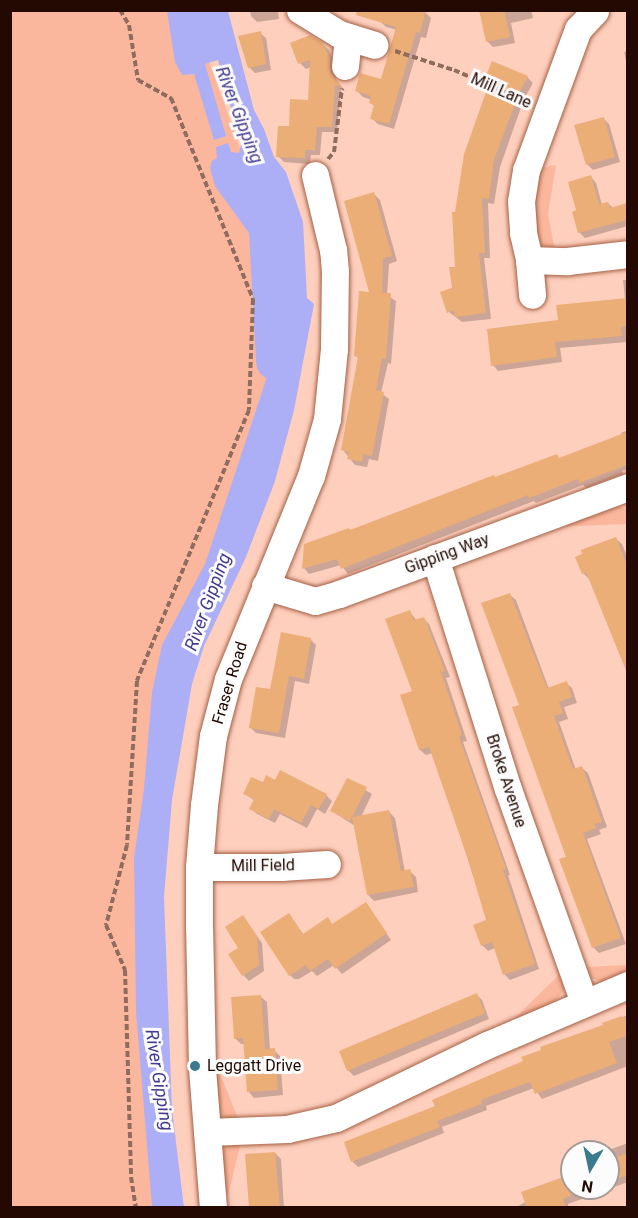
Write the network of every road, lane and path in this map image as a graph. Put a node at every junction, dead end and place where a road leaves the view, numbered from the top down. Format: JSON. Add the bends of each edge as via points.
{"nodes":[{"id":1,"x":120,"y":10,"type":"edge"},
{"id":2,"x":300,"y":10,"type":"edge"},
{"id":3,"x":595,"y":10,"type":"edge"},
{"id":4,"x":348,"y":37,"type":"junction"},
{"id":5,"x":374,"y":45,"type":"joint"},
{"id":6,"x":345,"y":66,"type":"joint"},
{"id":7,"x":547,"y":111,"type":"junction"},
{"id":8,"x":315,"y":175,"type":"joint"},
{"id":9,"x":627,"y":254,"type":"edge"},
{"id":10,"x":529,"y":260,"type":"junction"},
{"id":11,"x":532,"y":295,"type":"dead end"},
{"id":12,"x":627,"y":487,"type":"edge"},
{"id":13,"x":435,"y":558,"type":"junction"},
{"id":14,"x":264,"y":586,"type":"junction"},
{"id":15,"x":327,"y":864,"type":"dead end"},
{"id":16,"x":199,"y":867,"type":"junction"},
{"id":17,"x":627,"y":985,"type":"edge"},
{"id":18,"x":584,"y":1002,"type":"junction"},
{"id":19,"x":207,"y":1132,"type":"junction"},
{"id":20,"x":136,"y":1208,"type":"edge"},
{"id":21,"x":213,"y":1208,"type":"edge"}],
"edges":[{"from":1,"to":20,"type":"path","via":[[129,25],[138,80],[171,98],[253,299],[249,410],[137,681],[127,845],[106,924],[125,970],[131,1177]]},
{"from":2,"to":4,"type":"street"},
{"from":3,"to":7,"type":"street","name":"Mill Lane","via":[[578,29]]},
{"from":4,"to":5,"type":"street"},
{"from":4,"to":6,"type":"street"},
{"from":5,"to":7,"type":"path","name":"Mill Lane","via":[[454,70]]},
{"from":6,"to":8,"type":"path","via":[[334,152]]},
{"from":7,"to":10,"type":"street","via":[[526,170],[520,201]]},
{"from":8,"to":14,"type":"street","name":"Fraser Road","via":[[335,271],[330,398],[311,476]]},
{"from":9,"to":10,"type":"street","via":[[567,261]]},
{"from":10,"to":11,"type":"street"},
{"from":12,"to":13,"type":"street","name":"Gipping Way"},
{"from":13,"to":14,"type":"street","name":"Gipping Way","via":[[315,601]]},
{"from":13,"to":18,"type":"street","name":"Broke Avenue","via":[[508,789]]},
{"from":14,"to":16,"type":"street","name":"Fraser Road","via":[[219,709],[209,763]]},
{"from":15,"to":16,"type":"street","name":"Mill Field"},
{"from":16,"to":19,"type":"street","name":"Fraser Road","via":[[202,1067]]},
{"from":17,"to":18,"type":"street"},
{"from":18,"to":19,"type":"street","via":[[336,1118],[287,1129]]},
{"from":19,"to":21,"type":"street","name":"Fraser Road"}]}
